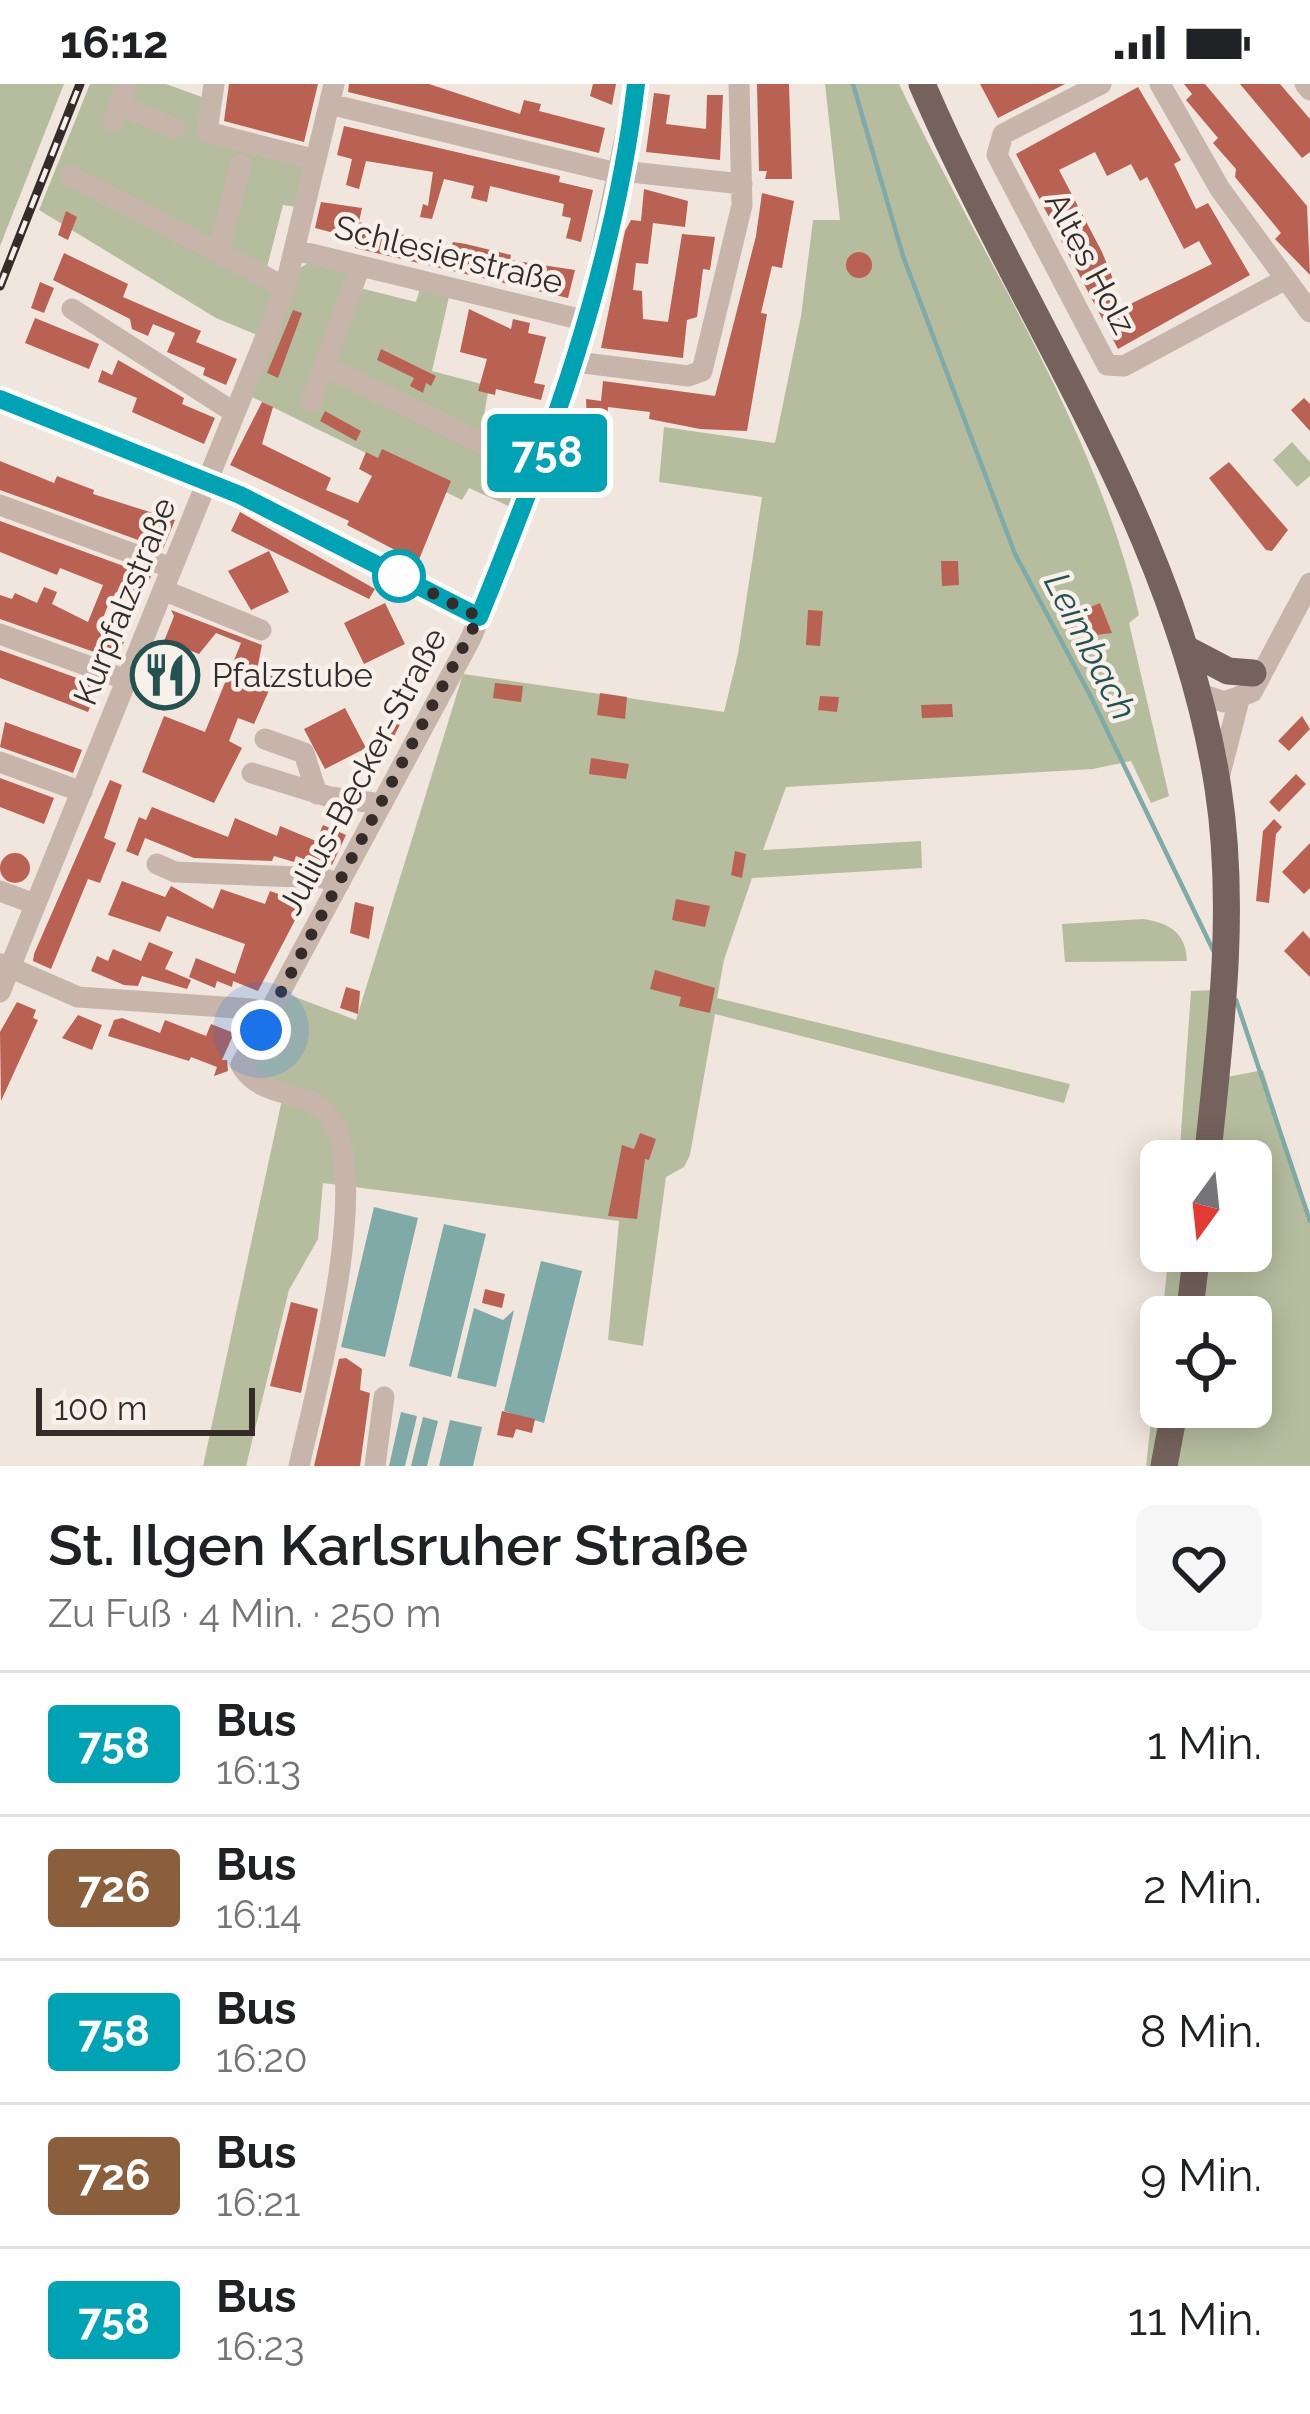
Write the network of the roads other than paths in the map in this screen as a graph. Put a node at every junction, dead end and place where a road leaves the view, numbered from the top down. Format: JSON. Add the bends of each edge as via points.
{"nodes":[{"id":1,"x":214,"y":84,"type":"edge"},
{"id":2,"x":636,"y":84,"type":"edge"},
{"id":3,"x":739,"y":84,"type":"edge"},
{"id":4,"x":922,"y":84,"type":"edge"},
{"id":5,"x":1101,"y":84,"type":"edge"},
{"id":6,"x":1160,"y":84,"type":"edge"},
{"id":7,"x":332,"y":94,"type":"edge"},
{"id":8,"x":120,"y":103,"type":"edge"},
{"id":9,"x":174,"y":128,"type":"dead end"},
{"id":10,"x":316,"y":160,"type":"junction"},
{"id":11,"x":241,"y":164,"type":"dead end"},
{"id":12,"x":621,"y":172,"type":"junction"},
{"id":13,"x":71,"y":176,"type":"dead end"},
{"id":14,"x":742,"y":184,"type":"junction"},
{"id":15,"x":295,"y":250,"type":"junction"},
{"id":16,"x":218,"y":252,"type":"junction"},
{"id":17,"x":360,"y":266,"type":"junction"},
{"id":18,"x":1284,"y":280,"type":"junction"},
{"id":19,"x":285,"y":287,"type":"junction"},
{"id":20,"x":72,"y":309,"type":"dead end"},
{"id":21,"x":1310,"y":312,"type":"edge"},
{"id":22,"x":587,"y":321,"type":"junction"},
{"id":23,"x":576,"y":362,"type":"junction"},
{"id":24,"x":325,"y":366,"type":"junction"},
{"id":25,"x":0,"y":399,"type":"edge"},
{"id":26,"x":311,"y":401,"type":"dead end"},
{"id":27,"x":235,"y":412,"type":"junction"},
{"id":28,"x":536,"y":460,"type":"junction"},
{"id":29,"x":207,"y":481,"type":"junction"},
{"id":30,"x":0,"y":505,"type":"edge"},
{"id":31,"x":168,"y":579,"type":"junction"},
{"id":32,"x":1310,"y":584,"type":"edge"},
{"id":33,"x":479,"y":617,"type":"junction"},
{"id":34,"x":261,"y":630,"type":"dead end"},
{"id":35,"x":0,"y":634,"type":"edge"},
{"id":36,"x":1186,"y":649,"type":"junction"},
{"id":37,"x":1263,"y":665,"type":"junction"},
{"id":38,"x":127,"y":680,"type":"junction"},
{"id":39,"x":1198,"y":693,"type":"junction"},
{"id":40,"x":1239,"y":700,"type":"junction"},
{"id":41,"x":265,"y":739,"type":"dead end"},
{"id":42,"x":0,"y":762,"type":"edge"},
{"id":43,"x":251,"y":772,"type":"dead end"},
{"id":44,"x":1218,"y":785,"type":"junction"},
{"id":45,"x":82,"y":792,"type":"junction"},
{"id":46,"x":317,"y":794,"type":"junction"},
{"id":47,"x":382,"y":804,"type":"junction"},
{"id":48,"x":157,"y":864,"type":"dead end"},
{"id":49,"x":339,"y":884,"type":"junction"},
{"id":50,"x":0,"y":891,"type":"edge"},
{"id":51,"x":35,"y":904,"type":"junction"},
{"id":52,"x":5,"y":966,"type":"edge"},
{"id":53,"x":0,"y":992,"type":"edge"},
{"id":54,"x":269,"y":1016,"type":"junction"},
{"id":55,"x":1209,"y":1140,"type":"edge"},
{"id":56,"x":384,"y":1397,"type":"dead end"},
{"id":57,"x":1171,"y":1428,"type":"edge"},
{"id":58,"x":299,"y":1466,"type":"edge"},
{"id":59,"x":375,"y":1466,"type":"edge"},
{"id":60,"x":1164,"y":1466,"type":"edge"}],
"edges":[{"from":1,"to":10,"type":"street","via":[[206,132]]},
{"from":2,"to":12,"type":"street","name":"Julius-Becker-Straße"},
{"from":3,"to":14,"type":"street"},
{"from":4,"to":36,"type":"main road","via":[[1104,451]]},
{"from":5,"to":18,"type":"street","name":"Altes Holz","via":[[1011,129],[997,142],[997,155],[1107,365],[1124,366]]},
{"from":6,"to":18,"type":"street"},
{"from":7,"to":10,"type":"street","name":"Kurpfalzstraße"},
{"from":7,"to":12,"type":"street"},
{"from":8,"to":9,"type":"street"},
{"from":10,"to":15,"type":"street","name":"Kurpfalzstraße"},
{"from":11,"to":16,"type":"street"},
{"from":12,"to":14,"type":"street"},
{"from":12,"to":22,"type":"street","name":"Julius-Becker-Straße"},
{"from":13,"to":16,"type":"street"},
{"from":14,"to":23,"type":"street","via":[[701,373]]},
{"from":15,"to":17,"type":"street","name":"Schlesierstraße"},
{"from":15,"to":19,"type":"street","name":"Kurpfalzstraße"},
{"from":16,"to":19,"type":"street"},
{"from":17,"to":22,"type":"street","name":"Schlesierstraße"},
{"from":17,"to":24,"type":"street"},
{"from":18,"to":21,"type":"street"},
{"from":19,"to":27,"type":"street","name":"Kurpfalzstraße"},
{"from":20,"to":27,"type":"street"},
{"from":22,"to":23,"type":"street","name":"Julius-Becker-Straße"},
{"from":23,"to":28,"type":"street","name":"Julius-Becker-Straße"},
{"from":24,"to":26,"type":"street"},
{"from":24,"to":28,"type":"street","via":[[479,442]]},
{"from":25,"to":29,"type":"street"},
{"from":27,"to":29,"type":"street","name":"Kurpfalzstraße"},
{"from":28,"to":33,"type":"street","name":"Julius-Becker-Straße"},
{"from":29,"to":31,"type":"street","name":"Kurpfalzstraße"},
{"from":29,"to":33,"type":"street"},
{"from":30,"to":31,"type":"street"},
{"from":31,"to":34,"type":"street"},
{"from":31,"to":38,"type":"street","name":"Kurpfalzstraße"},
{"from":32,"to":37,"type":"street"},
{"from":33,"to":47,"type":"street","name":"Julius-Becker-Straße"},
{"from":35,"to":38,"type":"street"},
{"from":36,"to":37,"type":"main road","via":[[1228,671]]},
{"from":36,"to":39,"type":"main road"},
{"from":37,"to":39,"type":"street"},
{"from":37,"to":40,"type":"street","via":[[1260,682]]},
{"from":38,"to":45,"type":"street","name":"Kurpfalzstraße"},
{"from":39,"to":40,"type":"street"},
{"from":39,"to":44,"type":"main road"},
{"from":40,"to":44,"type":"street"},
{"from":41,"to":46,"type":"street","via":[[304,753]]},
{"from":42,"to":45,"type":"street"},
{"from":43,"to":46,"type":"street"},
{"from":44,"to":55,"type":"main road","via":[[1226,899]]},
{"from":45,"to":51,"type":"street","name":"Kurpfalzstraße"},
{"from":46,"to":47,"type":"street"},
{"from":47,"to":49,"type":"street","name":"Julius-Becker-Straße"},
{"from":48,"to":49,"type":"street"},
{"from":49,"to":54,"type":"street","name":"Julius-Becker-Straße"},
{"from":50,"to":51,"type":"street"},
{"from":51,"to":52,"type":"street","name":"Kurpfalzstraße"},
{"from":52,"to":53,"type":"street","name":"Kurpfalzstraße"},
{"from":52,"to":54,"type":"street","via":[[78,997]]},
{"from":54,"to":58,"type":"street","name":"Julius-Becker-Straße","via":[[242,1064],[259,1085],[321,1108],[338,1137],[344,1185],[340,1272]]},
{"from":56,"to":59,"type":"street"},
{"from":57,"to":60,"type":"main road"}]}
